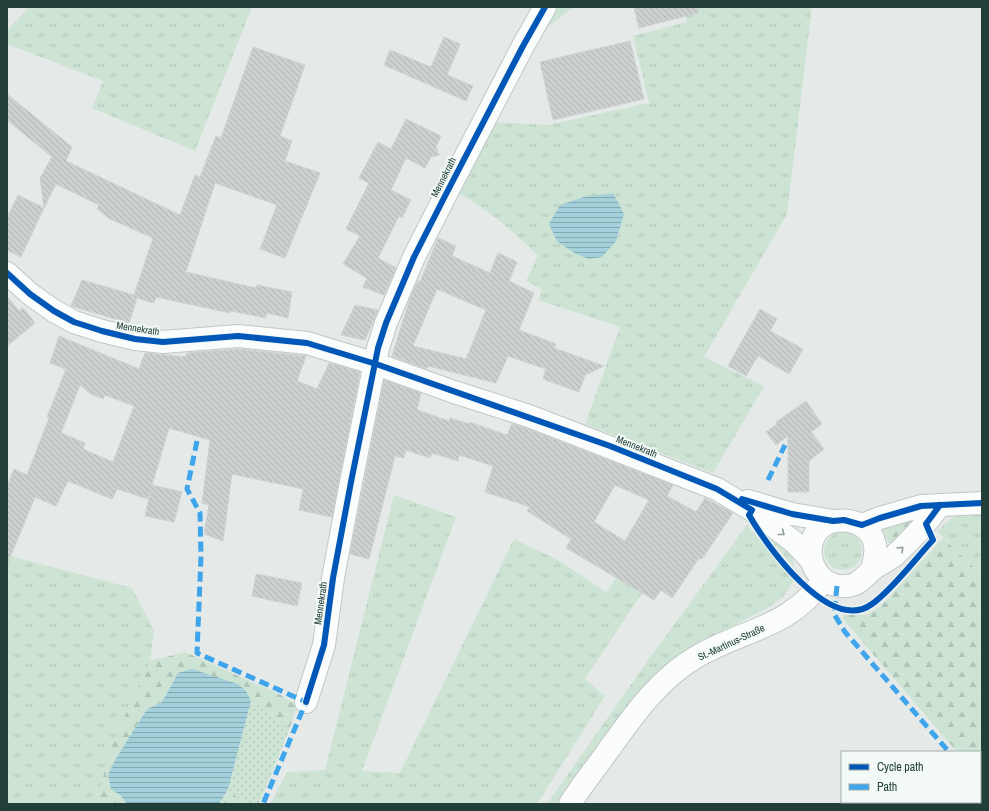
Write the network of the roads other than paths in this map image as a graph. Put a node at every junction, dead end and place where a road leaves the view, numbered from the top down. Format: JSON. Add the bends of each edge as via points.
{"nodes":[{"id":1,"x":545,"y":7,"type":"edge"},
{"id":2,"x":7,"y":273,"type":"edge"},
{"id":3,"x":376,"y":364,"type":"junction"},
{"id":4,"x":730,"y":496,"type":"junction"},
{"id":5,"x":982,"y":502,"type":"edge"},
{"id":6,"x":940,"y":505,"type":"junction"},
{"id":7,"x":833,"y":521,"type":"junction"},
{"id":8,"x":862,"y":525,"type":"junction"},
{"id":9,"x":810,"y":559,"type":"junction"},
{"id":10,"x":872,"y":570,"type":"junction"},
{"id":11,"x":824,"y":580,"type":"junction"},
{"id":12,"x":306,"y":702,"type":"dead end"},
{"id":13,"x":570,"y":804,"type":"edge"}],
"edges":[{"from":1,"to":3,"type":"street","name":"Mennekrath","via":[[414,257],[386,323]]},
{"from":2,"to":3,"type":"street","name":"Mennekrath","via":[[54,311],[74,322],[102,332],[163,342],[238,336],[273,338],[307,342]]},
{"from":3,"to":4,"type":"street","name":"Mennekrath","via":[[610,446]]},
{"from":3,"to":12,"type":"street","name":"Mennekrath","via":[[333,578],[324,645]]},
{"from":4,"to":7,"type":"street","name":"Mennekrath","via":[[792,514]]},
{"from":4,"to":9,"type":"street","name":"Mennekrath","one_way":true,"via":[[794,542]]},
{"from":5,"to":6,"type":"street"},
{"from":6,"to":8,"type":"street","via":[[921,506]]},
{"from":10,"to":6,"type":"street","one_way":true,"via":[[894,556],[926,524]]},
{"from":7,"to":8,"type":"street","via":[[844,520]]},
{"from":7,"to":9,"type":"street","via":[[824,526],[813,540]]},
{"from":8,"to":10,"type":"street","via":[[870,533],[876,549]]},
{"from":9,"to":11,"type":"street"},
{"from":10,"to":11,"type":"street","via":[[858,583],[848,586],[837,586]]},
{"from":11,"to":13,"type":"street","name":"St.-Martinus-Straße","via":[[813,594],[788,615],[698,656],[667,678],[643,704]]}]}
